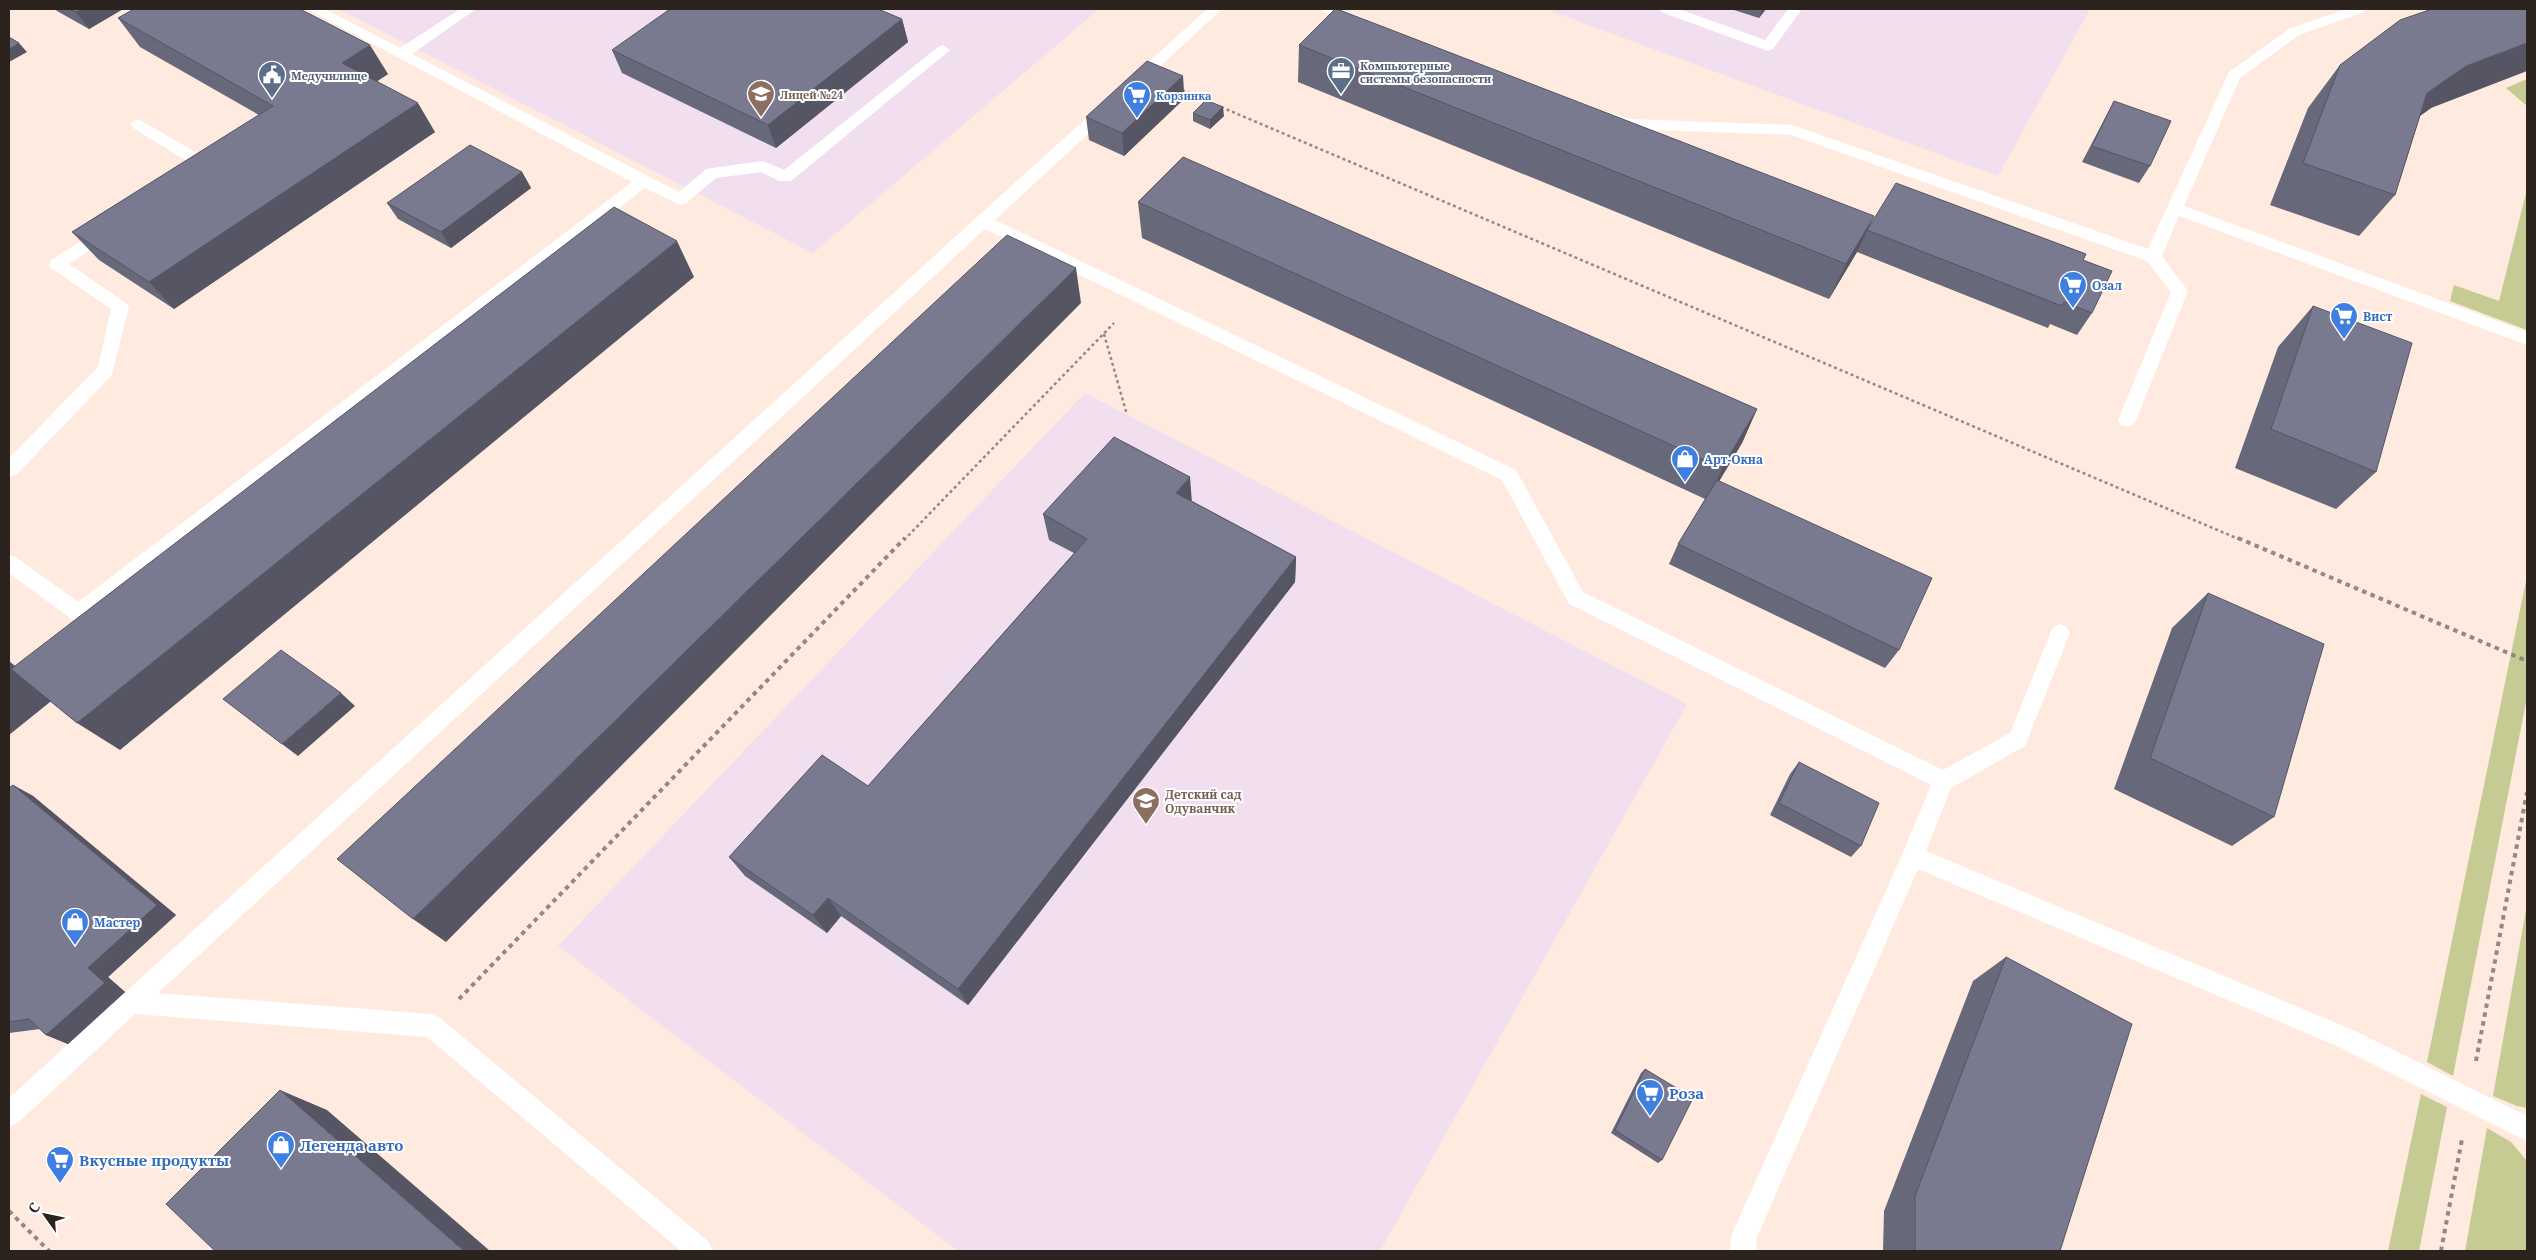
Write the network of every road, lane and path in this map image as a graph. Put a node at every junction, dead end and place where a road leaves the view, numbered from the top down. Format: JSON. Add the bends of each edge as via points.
{"nodes":[{"id":1,"x":314,"y":9,"type":"edge"},
{"id":2,"x":469,"y":9,"type":"edge"},
{"id":3,"x":1215,"y":9,"type":"edge"},
{"id":4,"x":1328,"y":9,"type":"edge"},
{"id":5,"x":1666,"y":9,"type":"edge"},
{"id":6,"x":1795,"y":9,"type":"edge"},
{"id":7,"x":2360,"y":9,"type":"edge"},
{"id":8,"x":1374,"y":26,"type":"edge"},
{"id":9,"x":943,"y":50,"type":"dead end"},
{"id":10,"x":401,"y":54,"type":"junction"},
{"id":11,"x":1144,"y":74,"type":"junction"},
{"id":12,"x":1600,"y":114,"type":"edge"},
{"id":13,"x":138,"y":124,"type":"dead end"},
{"id":14,"x":644,"y":181,"type":"junction"},
{"id":15,"x":182,"y":182,"type":"edge"},
{"id":16,"x":2176,"y":209,"type":"junction"},
{"id":17,"x":124,"y":220,"type":"edge"},
{"id":18,"x":983,"y":221,"type":"junction"},
{"id":19,"x":2153,"y":257,"type":"junction"},
{"id":20,"x":1140,"y":297,"type":"junction"},
{"id":21,"x":1104,"y":334,"type":"junction"},
{"id":22,"x":2527,"y":338,"type":"edge"},
{"id":23,"x":1127,"y":415,"type":"dead end"},
{"id":24,"x":2127,"y":420,"type":"dead end"},
{"id":25,"x":9,"y":470,"type":"edge"},
{"id":26,"x":9,"y":563,"type":"edge"},
{"id":27,"x":2060,"y":633,"type":"dead end"},
{"id":28,"x":2527,"y":661,"type":"edge"},
{"id":29,"x":1943,"y":782,"type":"junction"},
{"id":30,"x":2527,"y":792,"type":"edge"},
{"id":31,"x":1913,"y":856,"type":"junction"},
{"id":32,"x":132,"y":1002,"type":"junction"},
{"id":33,"x":432,"y":1026,"type":"junction"},
{"id":34,"x":2469,"y":1100,"type":"junction"},
{"id":35,"x":9,"y":1114,"type":"edge"},
{"id":36,"x":2527,"y":1129,"type":"edge"},
{"id":37,"x":9,"y":1211,"type":"edge"},
{"id":38,"x":49,"y":1251,"type":"edge"},
{"id":39,"x":700,"y":1251,"type":"edge"},
{"id":40,"x":1743,"y":1251,"type":"edge"},
{"id":41,"x":2441,"y":1251,"type":"edge"}],
"edges":[{"from":1,"to":10,"type":"lane"},
{"from":2,"to":10,"type":"lane"},
{"from":3,"to":11,"type":"lane"},
{"from":4,"to":8,"type":"lane"},
{"from":5,"to":6,"type":"lane","via":[[1768,46]]},
{"from":7,"to":16,"type":"lane","via":[[2294,32],[2234,75]]},
{"from":9,"to":14,"type":"lane","via":[[786,177],[763,166],[712,174],[680,199]]},
{"from":10,"to":14,"type":"lane"},
{"from":11,"to":18,"type":"lane"},
{"from":11,"to":28,"type":"path"},
{"from":12,"to":19,"type":"lane","via":[[1627,124],[1792,130]]},
{"from":13,"to":15,"type":"lane","via":[[207,166]]},
{"from":14,"to":26,"type":"lane","via":[[78,613]]},
{"from":16,"to":19,"type":"lane"},
{"from":16,"to":22,"type":"lane"},
{"from":17,"to":25,"type":"lane","via":[[57,264],[120,307],[106,370]]},
{"from":18,"to":20,"type":"lane"},
{"from":18,"to":32,"type":"lane"},
{"from":19,"to":24,"type":"lane","via":[[2180,291]]},
{"from":20,"to":21,"type":"path"},
{"from":20,"to":29,"type":"lane","via":[[1509,475],[1576,598]]},
{"from":21,"to":23,"type":"path"},
{"from":21,"to":33,"type":"path"},
{"from":27,"to":29,"type":"lane","via":[[2018,739]]},
{"from":29,"to":31,"type":"lane"},
{"from":30,"to":34,"type":"path"},
{"from":31,"to":34,"type":"lane","via":[[2345,1038]]},
{"from":31,"to":40,"type":"lane","via":[[1744,1236]]},
{"from":32,"to":33,"type":"lane"},
{"from":32,"to":35,"type":"lane"},
{"from":33,"to":39,"type":"lane"},
{"from":34,"to":36,"type":"lane"},
{"from":34,"to":41,"type":"path"},
{"from":37,"to":38,"type":"path"}]}
